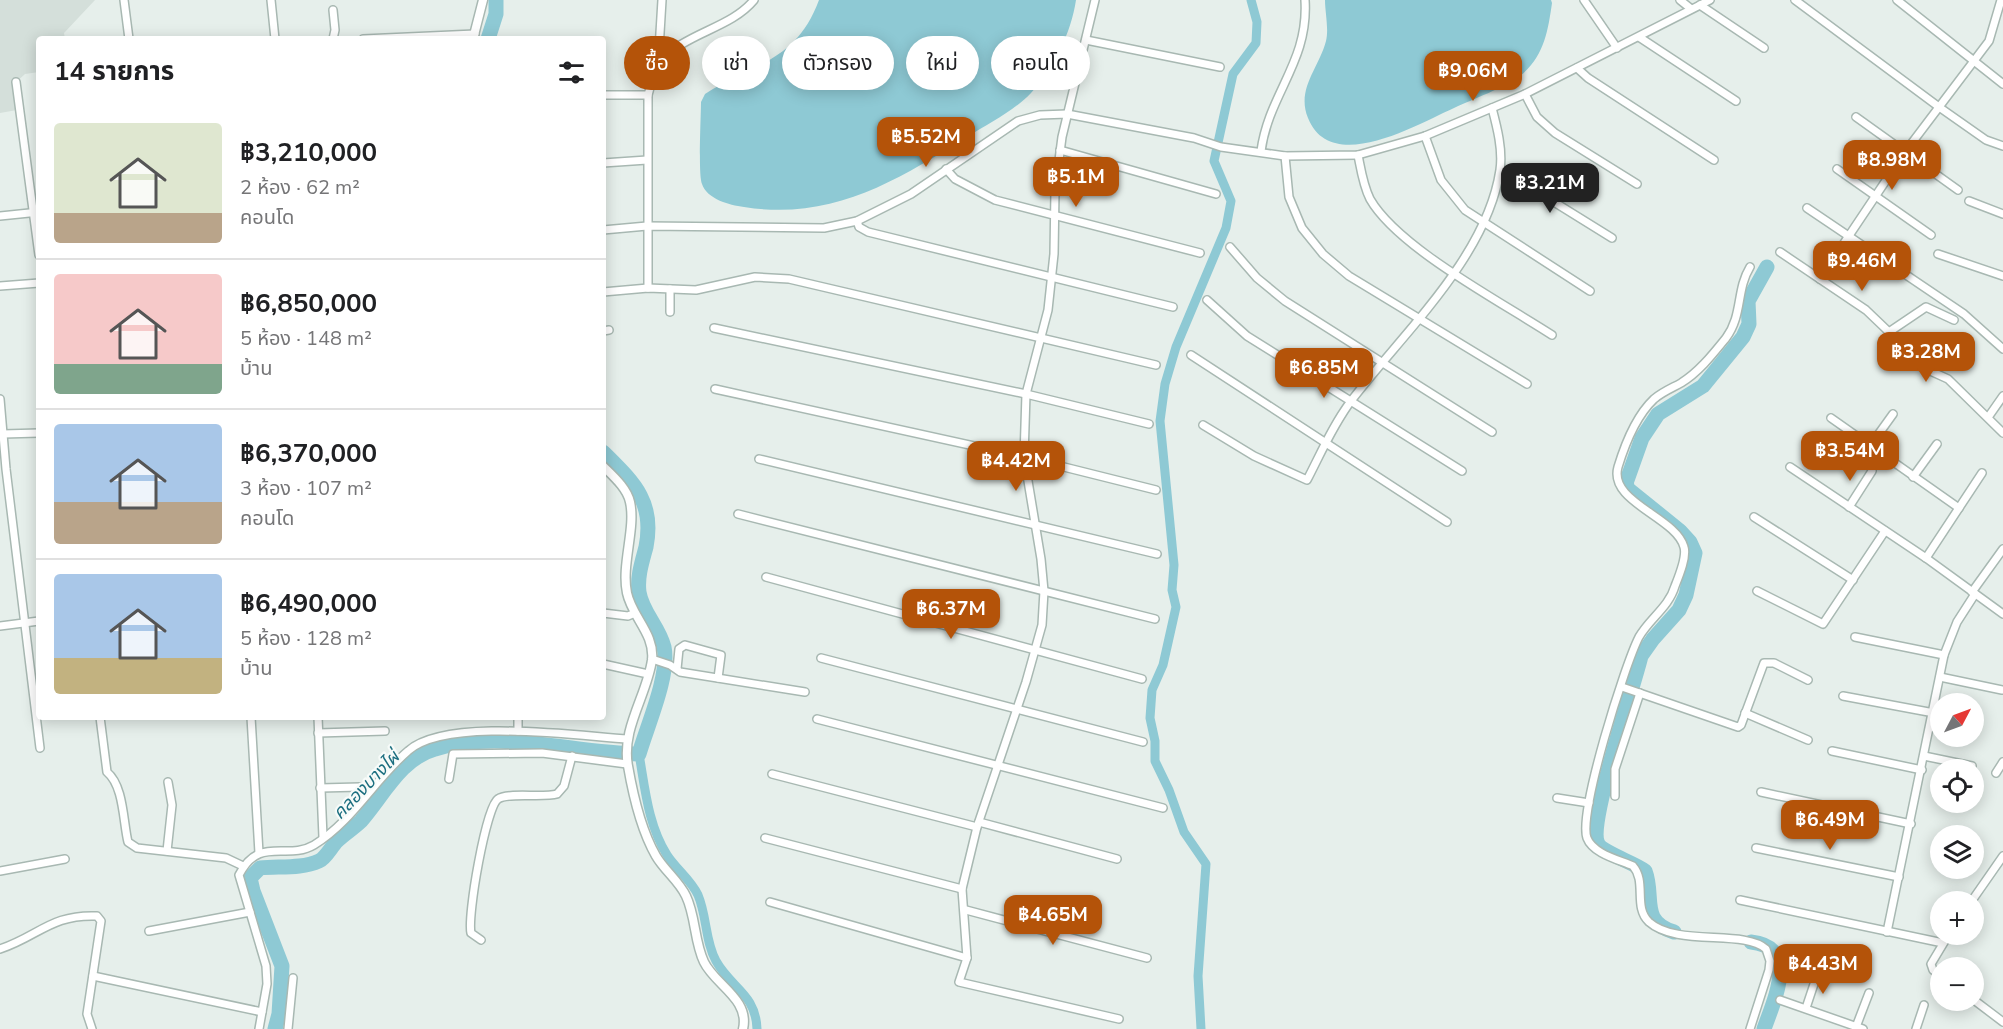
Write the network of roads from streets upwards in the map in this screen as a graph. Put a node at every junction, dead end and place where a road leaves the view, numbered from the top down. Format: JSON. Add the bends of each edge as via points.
{"nodes":[{"id":1,"x":124,"y":0,"type":"edge"},
{"id":2,"x":271,"y":0,"type":"edge"},
{"id":3,"x":483,"y":0,"type":"edge"},
{"id":4,"x":662,"y":0,"type":"edge"},
{"id":5,"x":754,"y":0,"type":"edge"},
{"id":6,"x":1095,"y":0,"type":"edge"},
{"id":7,"x":1305,"y":0,"type":"edge"},
{"id":8,"x":1584,"y":0,"type":"edge"},
{"id":9,"x":1680,"y":0,"type":"edge"},
{"id":10,"x":1710,"y":0,"type":"edge"},
{"id":11,"x":1795,"y":0,"type":"edge"},
{"id":12,"x":1897,"y":0,"type":"edge"},
{"id":13,"x":2001,"y":0,"type":"edge"},
{"id":14,"x":1700,"y":5,"type":"junction"},
{"id":15,"x":1690,"y":9,"type":"junction"},
{"id":16,"x":333,"y":10,"type":"dead end"},
{"id":17,"x":129,"y":36,"type":"edge"},
{"id":18,"x":275,"y":36,"type":"edge"},
{"id":19,"x":334,"y":36,"type":"edge"},
{"id":20,"x":474,"y":36,"type":"edge"},
{"id":21,"x":659,"y":36,"type":"edge"},
{"id":22,"x":1087,"y":36,"type":"edge"},
{"id":23,"x":1640,"y":37,"type":"junction"},
{"id":24,"x":690,"y":38,"type":"edge"},
{"id":25,"x":1090,"y":41,"type":"edge"},
{"id":26,"x":1617,"y":48,"type":"junction"},
{"id":27,"x":1764,"y":48,"type":"dead end"},
{"id":28,"x":1973,"y":60,"type":"junction"},
{"id":29,"x":1220,"y":67,"type":"dead end"},
{"id":30,"x":1577,"y":68,"type":"junction"},
{"id":31,"x":16,"y":82,"type":"dead end"},
{"id":32,"x":2003,"y":84,"type":"edge"},
{"id":33,"x":650,"y":90,"type":"edge"},
{"id":34,"x":1072,"y":90,"type":"edge"},
{"id":35,"x":1525,"y":94,"type":"junction"},
{"id":36,"x":606,"y":95,"type":"edge"},
{"id":37,"x":648,"y":95,"type":"junction"},
{"id":38,"x":1736,"y":101,"type":"dead end"},
{"id":39,"x":1939,"y":107,"type":"junction"},
{"id":40,"x":1492,"y":108,"type":"junction"},
{"id":41,"x":1066,"y":114,"type":"junction"},
{"id":42,"x":1856,"y":117,"type":"dead end"},
{"id":43,"x":1425,"y":136,"type":"junction"},
{"id":44,"x":2003,"y":146,"type":"edge"},
{"id":45,"x":1060,"y":150,"type":"junction"},
{"id":46,"x":1261,"y":152,"type":"junction"},
{"id":47,"x":1905,"y":152,"type":"junction"},
{"id":48,"x":1358,"y":155,"type":"junction"},
{"id":49,"x":1284,"y":156,"type":"junction"},
{"id":50,"x":647,"y":160,"type":"junction"},
{"id":51,"x":1714,"y":160,"type":"dead end"},
{"id":52,"x":606,"y":163,"type":"edge"},
{"id":53,"x":946,"y":169,"type":"junction"},
{"id":54,"x":1501,"y":169,"type":"junction"},
{"id":55,"x":1837,"y":169,"type":"dead end"},
{"id":56,"x":1637,"y":184,"type":"dead end"},
{"id":57,"x":1958,"y":190,"type":"dead end"},
{"id":58,"x":1216,"y":194,"type":"dead end"},
{"id":59,"x":1876,"y":195,"type":"junction"},
{"id":60,"x":1969,"y":201,"type":"dead end"},
{"id":61,"x":36,"y":206,"type":"edge"},
{"id":62,"x":1807,"y":208,"type":"dead end"},
{"id":63,"x":36,"y":212,"type":"edge"},
{"id":64,"x":2003,"y":214,"type":"edge"},
{"id":65,"x":1054,"y":215,"type":"junction"},
{"id":66,"x":0,"y":216,"type":"edge"},
{"id":67,"x":857,"y":220,"type":"junction"},
{"id":68,"x":1483,"y":223,"type":"junction"},
{"id":69,"x":647,"y":226,"type":"junction"},
{"id":70,"x":606,"y":230,"type":"edge"},
{"id":71,"x":1931,"y":235,"type":"dead end"},
{"id":72,"x":1849,"y":236,"type":"junction"},
{"id":73,"x":1612,"y":238,"type":"dead end"},
{"id":74,"x":1230,"y":247,"type":"dead end"},
{"id":75,"x":1780,"y":252,"type":"dead end"},
{"id":76,"x":1200,"y":253,"type":"dead end"},
{"id":77,"x":1938,"y":254,"type":"dead end"},
{"id":78,"x":1750,"y":267,"type":"dead end"},
{"id":79,"x":1455,"y":272,"type":"junction"},
{"id":80,"x":2003,"y":276,"type":"edge"},
{"id":81,"x":1051,"y":277,"type":"junction"},
{"id":82,"x":1820,"y":279,"type":"junction"},
{"id":83,"x":36,"y":283,"type":"edge"},
{"id":84,"x":0,"y":286,"type":"edge"},
{"id":85,"x":648,"y":288,"type":"junction"},
{"id":86,"x":669,"y":289,"type":"junction"},
{"id":87,"x":1590,"y":291,"type":"dead end"},
{"id":88,"x":606,"y":292,"type":"edge"},
{"id":89,"x":1207,"y":300,"type":"dead end"},
{"id":90,"x":1173,"y":307,"type":"dead end"},
{"id":91,"x":670,"y":312,"type":"dead end"},
{"id":92,"x":1421,"y":318,"type":"junction"},
{"id":93,"x":1954,"y":320,"type":"dead end"},
{"id":94,"x":714,"y":328,"type":"dead end"},
{"id":95,"x":1889,"y":332,"type":"junction"},
{"id":96,"x":1552,"y":335,"type":"dead end"},
{"id":97,"x":1041,"y":337,"type":"junction"},
{"id":98,"x":2003,"y":349,"type":"edge"},
{"id":99,"x":1191,"y":355,"type":"dead end"},
{"id":100,"x":1384,"y":363,"type":"junction"},
{"id":101,"x":1156,"y":365,"type":"dead end"},
{"id":102,"x":1527,"y":384,"type":"dead end"},
{"id":103,"x":715,"y":389,"type":"dead end"},
{"id":104,"x":1026,"y":394,"type":"junction"},
{"id":105,"x":2003,"y":396,"type":"edge"},
{"id":106,"x":0,"y":399,"type":"edge"},
{"id":107,"x":1351,"y":401,"type":"junction"},
{"id":108,"x":1893,"y":414,"type":"dead end"},
{"id":109,"x":1989,"y":416,"type":"junction"},
{"id":110,"x":1831,"y":418,"type":"dead end"},
{"id":111,"x":1149,"y":424,"type":"dead end"},
{"id":112,"x":1203,"y":424,"type":"dead end"},
{"id":113,"x":1492,"y":432,"type":"dead end"},
{"id":114,"x":36,"y":433,"type":"edge"},
{"id":115,"x":2003,"y":433,"type":"edge"},
{"id":116,"x":3,"y":434,"type":"junction"},
{"id":117,"x":1325,"y":444,"type":"junction"},
{"id":118,"x":1937,"y":444,"type":"dead end"},
{"id":119,"x":1870,"y":446,"type":"junction"},
{"id":120,"x":1024,"y":457,"type":"junction"},
{"id":121,"x":759,"y":459,"type":"dead end"},
{"id":122,"x":1790,"y":467,"type":"dead end"},
{"id":123,"x":606,"y":469,"type":"edge"},
{"id":124,"x":3,"y":470,"type":"edge"},
{"id":125,"x":1462,"y":471,"type":"dead end"},
{"id":126,"x":1872,"y":471,"type":"dead end"},
{"id":127,"x":1982,"y":473,"type":"dead end"},
{"id":128,"x":1913,"y":477,"type":"junction"},
{"id":129,"x":1156,"y":490,"type":"dead end"},
{"id":130,"x":1849,"y":507,"type":"junction"},
{"id":131,"x":1959,"y":508,"type":"junction"},
{"id":132,"x":738,"y":513,"type":"dead end"},
{"id":133,"x":1754,"y":517,"type":"dead end"},
{"id":134,"x":1447,"y":522,"type":"dead end"},
{"id":135,"x":1034,"y":524,"type":"junction"},
{"id":136,"x":1885,"y":531,"type":"junction"},
{"id":137,"x":2003,"y":549,"type":"edge"},
{"id":138,"x":1158,"y":554,"type":"dead end"},
{"id":139,"x":1926,"y":558,"type":"junction"},
{"id":140,"x":766,"y":577,"type":"dead end"},
{"id":141,"x":1853,"y":580,"type":"junction"},
{"id":142,"x":1044,"y":591,"type":"junction"},
{"id":143,"x":1757,"y":591,"type":"dead end"},
{"id":144,"x":1973,"y":593,"type":"junction"},
{"id":145,"x":606,"y":613,"type":"edge"},
{"id":146,"x":635,"y":613,"type":"junction"},
{"id":147,"x":2003,"y":614,"type":"edge"},
{"id":148,"x":1155,"y":619,"type":"dead end"},
{"id":149,"x":36,"y":621,"type":"edge"},
{"id":150,"x":25,"y":623,"type":"junction"},
{"id":151,"x":0,"y":626,"type":"edge"},
{"id":152,"x":1855,"y":637,"type":"dead end"},
{"id":153,"x":1035,"y":650,"type":"junction"},
{"id":154,"x":1944,"y":655,"type":"junction"},
{"id":155,"x":821,"y":658,"type":"dead end"},
{"id":156,"x":652,"y":659,"type":"junction"},
{"id":157,"x":606,"y":665,"type":"edge"},
{"id":158,"x":674,"y":667,"type":"junction"},
{"id":159,"x":648,"y":674,"type":"junction"},
{"id":160,"x":1940,"y":677,"type":"junction"},
{"id":161,"x":718,"y":678,"type":"junction"},
{"id":162,"x":1142,"y":680,"type":"dead end"},
{"id":163,"x":1808,"y":680,"type":"dead end"},
{"id":164,"x":1624,"y":688,"type":"junction"},
{"id":165,"x":2002,"y":690,"type":"edge"},
{"id":166,"x":805,"y":692,"type":"dead end"},
{"id":167,"x":1640,"y":693,"type":"junction"},
{"id":168,"x":1937,"y":693,"type":"edge"},
{"id":169,"x":1843,"y":696,"type":"dead end"},
{"id":170,"x":1017,"y":709,"type":"junction"},
{"id":171,"x":1930,"y":712,"type":"edge"},
{"id":172,"x":1745,"y":713,"type":"junction"},
{"id":173,"x":36,"y":715,"type":"edge"},
{"id":174,"x":817,"y":719,"type":"dead end"},
{"id":175,"x":37,"y":720,"type":"edge"},
{"id":176,"x":100,"y":720,"type":"edge"},
{"id":177,"x":251,"y":720,"type":"edge"},
{"id":178,"x":318,"y":720,"type":"edge"},
{"id":179,"x":518,"y":720,"type":"edge"},
{"id":180,"x":1930,"y":730,"type":"edge"},
{"id":181,"x":385,"y":731,"type":"dead end"},
{"id":182,"x":518,"y":731,"type":"junction"},
{"id":183,"x":318,"y":733,"type":"junction"},
{"id":184,"x":1808,"y":740,"type":"dead end"},
{"id":185,"x":1143,"y":742,"type":"dead end"},
{"id":186,"x":628,"y":743,"type":"junction"},
{"id":187,"x":40,"y":748,"type":"dead end"},
{"id":188,"x":1832,"y":751,"type":"dead end"},
{"id":189,"x":572,"y":756,"type":"junction"},
{"id":190,"x":1924,"y":756,"type":"junction"},
{"id":191,"x":1938,"y":759,"type":"edge"},
{"id":192,"x":627,"y":761,"type":"junction"},
{"id":193,"x":2003,"y":762,"type":"edge"},
{"id":194,"x":998,"y":766,"type":"junction"},
{"id":195,"x":1922,"y":770,"type":"junction"},
{"id":196,"x":1996,"y":773,"type":"dead end"},
{"id":197,"x":772,"y":774,"type":"dead end"},
{"id":198,"x":449,"y":779,"type":"dead end"},
{"id":199,"x":168,"y":782,"type":"dead end"},
{"id":200,"x":320,"y":788,"type":"junction"},
{"id":201,"x":360,"y":788,"type":"dead end"},
{"id":202,"x":1761,"y":792,"type":"dead end"},
{"id":203,"x":1615,"y":796,"type":"dead end"},
{"id":204,"x":1557,"y":798,"type":"dead end"},
{"id":205,"x":1589,"y":802,"type":"junction"},
{"id":206,"x":1163,"y":808,"type":"dead end"},
{"id":207,"x":1911,"y":824,"type":"junction"},
{"id":208,"x":978,"y":825,"type":"junction"},
{"id":209,"x":324,"y":837,"type":"junction"},
{"id":210,"x":765,"y":838,"type":"dead end"},
{"id":211,"x":1756,"y":848,"type":"dead end"},
{"id":212,"x":167,"y":851,"type":"junction"},
{"id":213,"x":259,"y":853,"type":"junction"},
{"id":214,"x":2003,"y":856,"type":"edge"},
{"id":215,"x":65,"y":859,"type":"dead end"},
{"id":216,"x":1117,"y":859,"type":"dead end"},
{"id":217,"x":243,"y":866,"type":"junction"},
{"id":218,"x":0,"y":871,"type":"edge"},
{"id":219,"x":1899,"y":877,"type":"junction"},
{"id":220,"x":962,"y":889,"type":"junction"},
{"id":221,"x":1979,"y":891,"type":"edge"},
{"id":222,"x":1740,"y":900,"type":"dead end"},
{"id":223,"x":770,"y":902,"type":"dead end"},
{"id":224,"x":966,"y":910,"type":"junction"},
{"id":225,"x":250,"y":912,"type":"junction"},
{"id":226,"x":149,"y":931,"type":"dead end"},
{"id":227,"x":1887,"y":932,"type":"junction"},
{"id":228,"x":481,"y":940,"type":"dead end"},
{"id":229,"x":1930,"y":940,"type":"edge"},
{"id":230,"x":0,"y":949,"type":"edge"},
{"id":231,"x":967,"y":958,"type":"junction"},
{"id":232,"x":1147,"y":958,"type":"dead end"},
{"id":233,"x":1817,"y":975,"type":"dead end"},
{"id":234,"x":93,"y":976,"type":"junction"},
{"id":235,"x":293,"y":978,"type":"dead end"},
{"id":236,"x":1869,"y":993,"type":"dead end"},
{"id":237,"x":1780,"y":1000,"type":"dead end"},
{"id":238,"x":1924,"y":1005,"type":"dead end"},
{"id":239,"x":1806,"y":1008,"type":"junction"},
{"id":240,"x":1984,"y":1008,"type":"edge"},
{"id":241,"x":262,"y":1012,"type":"junction"},
{"id":242,"x":1119,"y":1019,"type":"dead end"},
{"id":243,"x":2003,"y":1022,"type":"edge"},
{"id":244,"x":1843,"y":1026,"type":"edge"},
{"id":245,"x":1859,"y":1028,"type":"edge"},
{"id":246,"x":92,"y":1029,"type":"edge"},
{"id":247,"x":259,"y":1029,"type":"edge"},
{"id":248,"x":288,"y":1029,"type":"edge"},
{"id":249,"x":743,"y":1029,"type":"edge"},
{"id":250,"x":1750,"y":1029,"type":"edge"},
{"id":251,"x":1916,"y":1029,"type":"edge"}],
"edges":[{"from":1,"to":17,"type":"street"},
{"from":2,"to":18,"type":"street"},
{"from":3,"to":20,"type":"street"},
{"from":4,"to":21,"type":"street"},
{"from":5,"to":24,"type":"street","via":[[735,17]]},
{"from":6,"to":22,"type":"street"},
{"from":7,"to":46,"type":"street","via":[[1304,38],[1264,129]]},
{"from":8,"to":26,"type":"street"},
{"from":9,"to":15,"type":"street"},
{"from":10,"to":14,"type":"street"},
{"from":11,"to":39,"type":"street"},
{"from":12,"to":28,"type":"street"},
{"from":13,"to":28,"type":"street","via":[[1992,35]]},
{"from":14,"to":15,"type":"street"},
{"from":14,"to":27,"type":"street"},
{"from":15,"to":23,"type":"street"},
{"from":16,"to":19,"type":"street"},
{"from":23,"to":26,"type":"street"},
{"from":23,"to":38,"type":"street"},
{"from":25,"to":29,"type":"street"},
{"from":26,"to":30,"type":"street"},
{"from":28,"to":32,"type":"street"},
{"from":28,"to":39,"type":"street"},
{"from":30,"to":35,"type":"street"},
{"from":30,"to":51,"type":"street"},
{"from":31,"to":61,"type":"street"},
{"from":33,"to":37,"type":"street"},
{"from":34,"to":41,"type":"street"},
{"from":35,"to":40,"type":"street"},
{"from":35,"to":56,"type":"street","via":[[1537,117],[1555,133]]},
{"from":36,"to":37,"type":"street"},
{"from":37,"to":50,"type":"street"},
{"from":39,"to":44,"type":"street","via":[[1986,140]]},
{"from":39,"to":47,"type":"street"},
{"from":40,"to":43,"type":"street"},
{"from":40,"to":54,"type":"street"},
{"from":41,"to":45,"type":"street"},
{"from":41,"to":46,"type":"street"},
{"from":41,"to":53,"type":"street","via":[[1018,121]]},
{"from":42,"to":47,"type":"street"},
{"from":43,"to":48,"type":"street"},
{"from":43,"to":68,"type":"street","via":[[1441,180],[1466,210]]},
{"from":45,"to":58,"type":"street"},
{"from":45,"to":65,"type":"street"},
{"from":46,"to":49,"type":"street"},
{"from":47,"to":57,"type":"street"},
{"from":47,"to":59,"type":"street"},
{"from":48,"to":49,"type":"street"},
{"from":48,"to":79,"type":"street","via":[[1363,183],[1387,221]]},
{"from":49,"to":92,"type":"street","via":[[1288,197],[1302,228],[1323,254],[1349,276]]},
{"from":50,"to":52,"type":"street"},
{"from":50,"to":69,"type":"street"},
{"from":53,"to":65,"type":"street","via":[[956,179],[995,200]]},
{"from":53,"to":67,"type":"street","via":[[910,194]]},
{"from":54,"to":68,"type":"street"},
{"from":54,"to":73,"type":"street"},
{"from":55,"to":59,"type":"street"},
{"from":59,"to":71,"type":"street"},
{"from":59,"to":72,"type":"street"},
{"from":60,"to":64,"type":"street"},
{"from":62,"to":72,"type":"street"},
{"from":63,"to":66,"type":"street"},
{"from":65,"to":76,"type":"street"},
{"from":65,"to":81,"type":"street"},
{"from":67,"to":69,"type":"street","via":[[824,228]]},
{"from":67,"to":81,"type":"street","via":[[868,232]]},
{"from":68,"to":79,"type":"street"},
{"from":68,"to":87,"type":"street"},
{"from":69,"to":70,"type":"street"},
{"from":69,"to":85,"type":"street"},
{"from":72,"to":82,"type":"street"},
{"from":72,"to":98,"type":"street","via":[[1964,314]]},
{"from":74,"to":100,"type":"street","via":[[1278,295]]},
{"from":75,"to":82,"type":"street"},
{"from":77,"to":80,"type":"street"},
{"from":78,"to":164,"type":"street","via":[[1742,280],[1740,310],[1730,332],[1696,372],[1648,405],[1618,466],[1616,475],[1622,490],[1677,536],[1684,553],[1672,596],[1641,634]]},
{"from":79,"to":92,"type":"street"},
{"from":79,"to":96,"type":"street"},
{"from":81,"to":90,"type":"street"},
{"from":81,"to":97,"type":"street"},
{"from":82,"to":95,"type":"street","via":[[1866,310]]},
{"from":83,"to":84,"type":"street"},
{"from":85,"to":86,"type":"street"},
{"from":85,"to":88,"type":"street"},
{"from":86,"to":91,"type":"street"},
{"from":86,"to":97,"type":"street","via":[[696,290],[755,277],[789,279]]},
{"from":89,"to":107,"type":"street","via":[[1247,336]]},
{"from":92,"to":100,"type":"street"},
{"from":92,"to":102,"type":"street"},
{"from":93,"to":95,"type":"street","via":[[1926,307]]},
{"from":94,"to":104,"type":"street"},
{"from":95,"to":109,"type":"street","via":[[1915,364],[1948,379]]},
{"from":97,"to":101,"type":"street"},
{"from":97,"to":104,"type":"street"},
{"from":99,"to":117,"type":"street"},
{"from":100,"to":107,"type":"street"},
{"from":100,"to":113,"type":"street"},
{"from":103,"to":120,"type":"street"},
{"from":104,"to":111,"type":"street"},
{"from":104,"to":120,"type":"street"},
{"from":105,"to":109,"type":"street"},
{"from":106,"to":116,"type":"street"},
{"from":107,"to":117,"type":"street"},
{"from":107,"to":125,"type":"street"},
{"from":108,"to":119,"type":"street"},
{"from":109,"to":115,"type":"street"},
{"from":110,"to":119,"type":"street"},
{"from":112,"to":117,"type":"street","via":[[1254,456],[1307,480]]},
{"from":114,"to":116,"type":"street"},
{"from":116,"to":124,"type":"street"},
{"from":117,"to":134,"type":"street"},
{"from":118,"to":128,"type":"street"},
{"from":119,"to":128,"type":"street"},
{"from":120,"to":129,"type":"street"},
{"from":120,"to":135,"type":"street"},
{"from":121,"to":135,"type":"street"},
{"from":122,"to":130,"type":"street"},
{"from":123,"to":146,"type":"street","via":[[630,503],[625,574],[627,594]]},
{"from":124,"to":150,"type":"street"},
{"from":126,"to":130,"type":"street"},
{"from":127,"to":131,"type":"street"},
{"from":128,"to":131,"type":"street"},
{"from":130,"to":136,"type":"street"},
{"from":131,"to":139,"type":"street"},
{"from":132,"to":142,"type":"street"},
{"from":133,"to":141,"type":"street"},
{"from":135,"to":138,"type":"street"},
{"from":135,"to":142,"type":"street"},
{"from":136,"to":139,"type":"street"},
{"from":136,"to":141,"type":"street"},
{"from":137,"to":144,"type":"street"},
{"from":139,"to":144,"type":"street"},
{"from":140,"to":153,"type":"street"},
{"from":141,"to":143,"type":"street","via":[[1819,625]]},
{"from":142,"to":148,"type":"street"},
{"from":142,"to":153,"type":"street","via":[[1042,625]]},
{"from":144,"to":147,"type":"street"},
{"from":144,"to":154,"type":"street"},
{"from":145,"to":146,"type":"street"},
{"from":146,"to":156,"type":"street","via":[[651,645]]},
{"from":149,"to":150,"type":"street"},
{"from":150,"to":151,"type":"street"},
{"from":150,"to":173,"type":"street"},
{"from":152,"to":154,"type":"street"},
{"from":153,"to":162,"type":"street"},
{"from":153,"to":170,"type":"street"},
{"from":154,"to":160,"type":"street"},
{"from":155,"to":170,"type":"street"},
{"from":156,"to":158,"type":"street"},
{"from":156,"to":159,"type":"street"},
{"from":157,"to":159,"type":"street"},
{"from":158,"to":161,"type":"street","via":[[680,672]]},
{"from":158,"to":161,"type":"street","via":[[685,645],[708,649],[721,655]]},
{"from":159,"to":186,"type":"street"},
{"from":160,"to":165,"type":"street"},
{"from":160,"to":168,"type":"street"},
{"from":161,"to":166,"type":"street"},
{"from":163,"to":172,"type":"street","via":[[1774,663],[1764,663]]},
{"from":164,"to":167,"type":"street"},
{"from":164,"to":205,"type":"street"},
{"from":167,"to":172,"type":"street","via":[[1734,726],[1741,725]]},
{"from":167,"to":203,"type":"street","via":[[1613,777]]},
{"from":169,"to":171,"type":"street"},
{"from":170,"to":185,"type":"street"},
{"from":170,"to":194,"type":"street"},
{"from":172,"to":184,"type":"street"},
{"from":174,"to":194,"type":"street"},
{"from":175,"to":187,"type":"street"},
{"from":176,"to":212,"type":"street","via":[[107,772],[113,777],[124,810],[128,842],[137,848]]},
{"from":177,"to":213,"type":"street"},
{"from":178,"to":183,"type":"street"},
{"from":179,"to":182,"type":"street"},
{"from":180,"to":190,"type":"street"},
{"from":181,"to":183,"type":"street"},
{"from":182,"to":186,"type":"street"},
{"from":182,"to":209,"type":"street","via":[[482,730],[427,740],[409,749]]},
{"from":183,"to":200,"type":"street"},
{"from":186,"to":192,"type":"street"},
{"from":188,"to":195,"type":"street"},
{"from":189,"to":192,"type":"street"},
{"from":189,"to":198,"type":"street","via":[[453,754]]},
{"from":189,"to":228,"type":"street","via":[[564,786],[557,794],[502,796],[494,804],[481,849],[469,918],[471,933]]},
{"from":190,"to":191,"type":"street"},
{"from":190,"to":195,"type":"street"},
{"from":192,"to":249,"type":"street","via":[[646,839],[685,894],[704,963],[739,1003]]},
{"from":193,"to":196,"type":"street"},
{"from":194,"to":206,"type":"street"},
{"from":194,"to":208,"type":"street"},
{"from":195,"to":207,"type":"street"},
{"from":197,"to":208,"type":"street"},
{"from":199,"to":212,"type":"street","via":[[172,805]]},
{"from":200,"to":201,"type":"street"},
{"from":200,"to":209,"type":"street"},
{"from":202,"to":207,"type":"street"},
{"from":204,"to":205,"type":"street"},
{"from":205,"to":250,"type":"street","via":[[1587,839],[1593,847],[1637,871],[1647,921],[1684,935],[1754,943],[1766,949],[1769,970]]},
{"from":207,"to":219,"type":"street"},
{"from":208,"to":216,"type":"street"},
{"from":208,"to":220,"type":"street"},
{"from":209,"to":213,"type":"street","via":[[313,846],[298,850]]},
{"from":210,"to":220,"type":"street"},
{"from":211,"to":219,"type":"street"},
{"from":212,"to":217,"type":"street","via":[[226,858]]},
{"from":213,"to":217,"type":"street"},
{"from":214,"to":221,"type":"street"},
{"from":215,"to":218,"type":"street"},
{"from":217,"to":225,"type":"street","via":[[239,874]]},
{"from":219,"to":227,"type":"street"},
{"from":220,"to":224,"type":"street"},
{"from":222,"to":227,"type":"street"},
{"from":223,"to":231,"type":"street"},
{"from":224,"to":231,"type":"street"},
{"from":224,"to":232,"type":"street"},
{"from":225,"to":226,"type":"street"},
{"from":225,"to":241,"type":"street","via":[[266,966]]},
{"from":227,"to":229,"type":"street"},
{"from":230,"to":234,"type":"street","via":[[69,916],[97,916],[101,921]]},
{"from":231,"to":242,"type":"street","via":[[959,981]]},
{"from":233,"to":239,"type":"street"},
{"from":234,"to":241,"type":"street"},
{"from":234,"to":246,"type":"street","via":[[87,1014]]},
{"from":235,"to":248,"type":"street"},
{"from":236,"to":245,"type":"street"},
{"from":237,"to":239,"type":"street"},
{"from":238,"to":251,"type":"street"},
{"from":239,"to":244,"type":"street"},
{"from":240,"to":243,"type":"street"},
{"from":241,"to":247,"type":"street"},
{"from":244,"to":245,"type":"street"}]}
